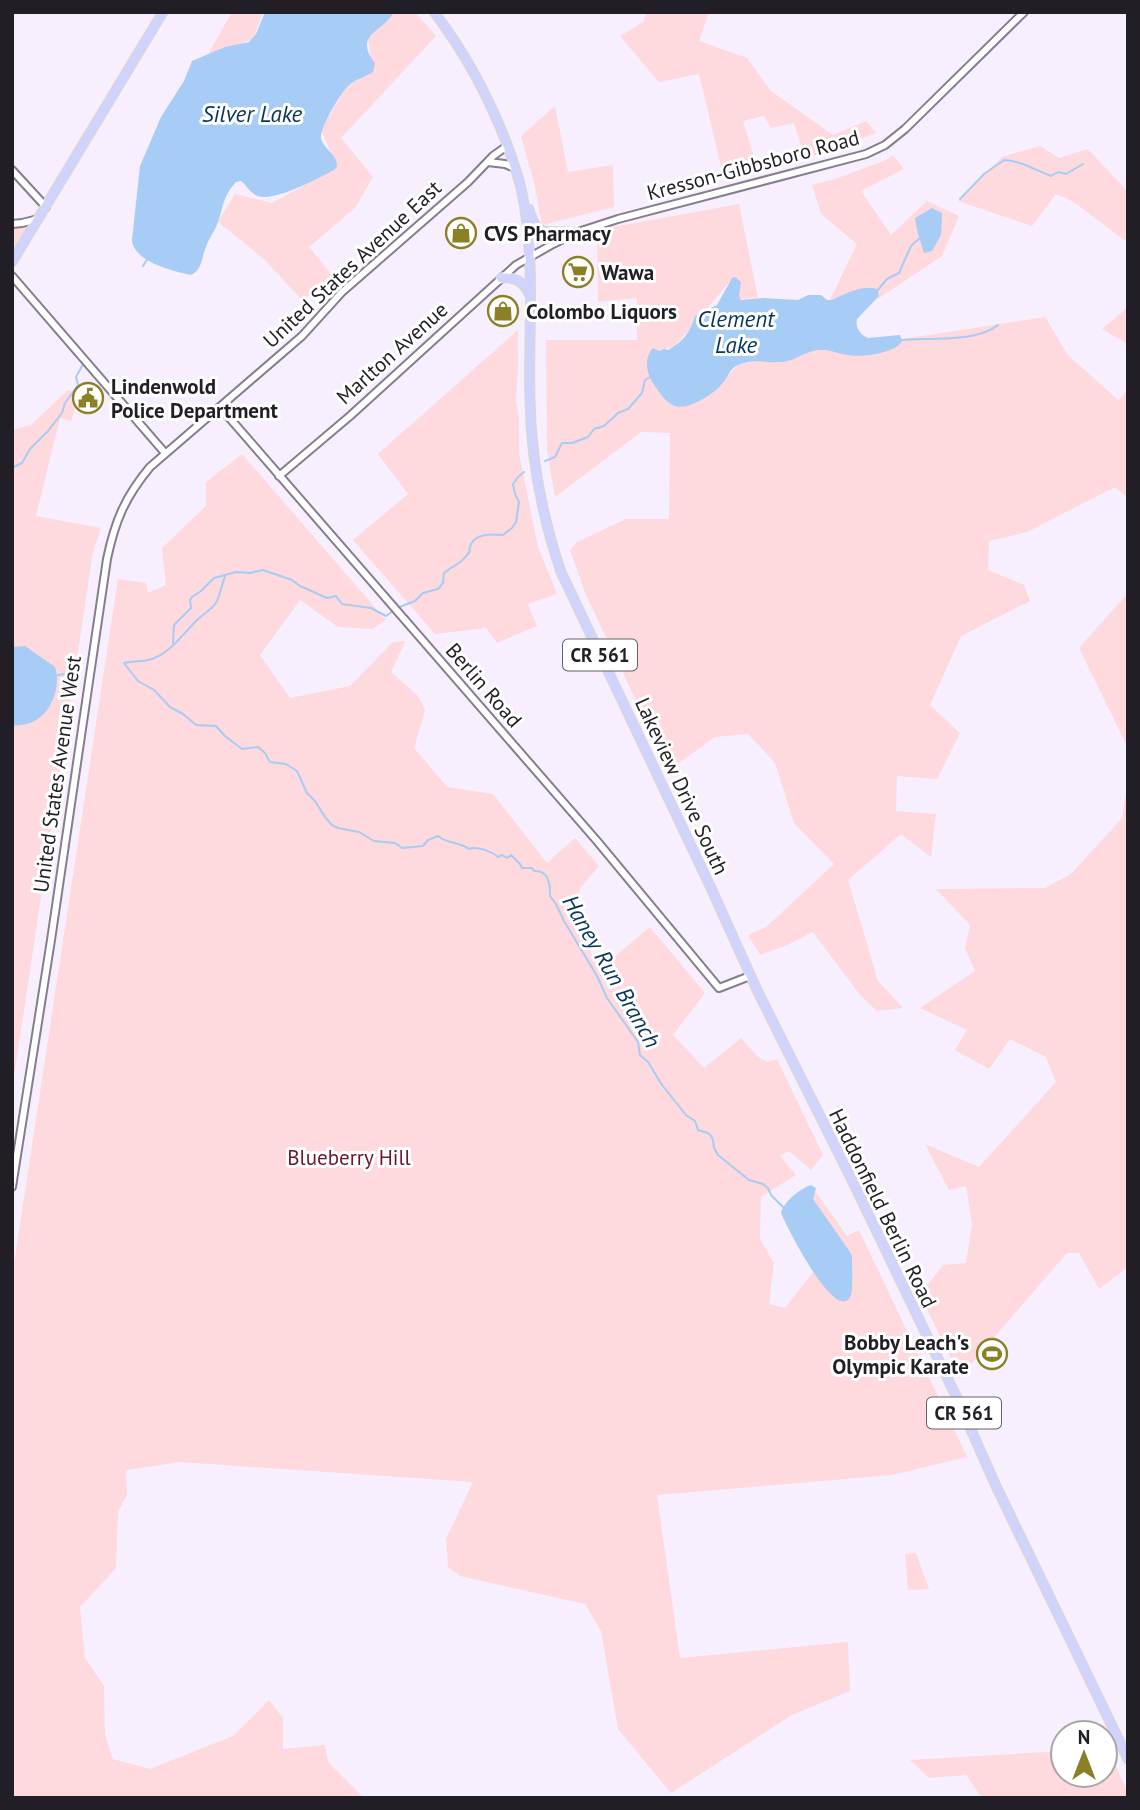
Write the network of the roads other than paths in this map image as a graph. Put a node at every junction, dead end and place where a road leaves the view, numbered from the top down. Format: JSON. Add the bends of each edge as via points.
{"nodes":[{"id":1,"x":163,"y":12,"type":"edge"},
{"id":2,"x":434,"y":12,"type":"edge"},
{"id":3,"x":1024,"y":12,"type":"edge"},
{"id":4,"x":507,"y":146,"type":"junction"},
{"id":5,"x":488,"y":162,"type":"junction"},
{"id":6,"x":515,"y":167,"type":"junction"},
{"id":7,"x":12,"y":170,"type":"edge"},
{"id":8,"x":523,"y":196,"type":"junction"},
{"id":9,"x":46,"y":208,"type":"junction"},
{"id":10,"x":40,"y":218,"type":"junction"},
{"id":11,"x":12,"y":224,"type":"edge"},
{"id":12,"x":575,"y":233,"type":"junction"},
{"id":13,"x":529,"y":258,"type":"junction"},
{"id":14,"x":12,"y":262,"type":"edge"},
{"id":15,"x":12,"y":276,"type":"edge"},
{"id":16,"x":501,"y":278,"type":"junction"},
{"id":17,"x":530,"y":295,"type":"junction"},
{"id":18,"x":220,"y":407,"type":"junction"},
{"id":19,"x":165,"y":453,"type":"junction"},
{"id":20,"x":279,"y":475,"type":"junction"},
{"id":21,"x":750,"y":976,"type":"junction"},
{"id":22,"x":12,"y":1187,"type":"edge"},
{"id":23,"x":1128,"y":1759,"type":"edge"}],
"edges":[{"from":1,"to":9,"type":"main road"},
{"from":2,"to":4,"type":"main road","name":"Lakeview Drive South","number":"CR 561","via":[[477,76]]},
{"from":3,"to":12,"type":"street","name":"Kresson-Gibbsboro Road","via":[[905,129],[866,155]]},
{"from":4,"to":5,"type":"street","name":"United States Avenue East"},
{"from":4,"to":6,"type":"main road","name":"Lakeview Drive South","number":"CR 561"},
{"from":5,"to":6,"type":"street"},
{"from":5,"to":18,"type":"street","name":"United States Avenue East"},
{"from":6,"to":8,"type":"main road","name":"Lakeview Drive South","number":"CR 561"},
{"from":7,"to":9,"type":"street"},
{"from":8,"to":12,"type":"main road","via":[[536,227]]},
{"from":8,"to":13,"type":"main road","name":"Lakeview Drive South","number":"CR 561"},
{"from":9,"to":10,"type":"main road"},
{"from":10,"to":11,"type":"street"},
{"from":10,"to":14,"type":"main road"},
{"from":12,"to":13,"type":"street","name":"Kresson-Gibbsboro Road"},
{"from":13,"to":16,"type":"street","name":"Marlton Avenue"},
{"from":13,"to":17,"type":"main road","name":"Lakeview Drive South","number":"CR 561"},
{"from":15,"to":19,"type":"street"},
{"from":16,"to":17,"type":"main road","via":[[515,278]]},
{"from":16,"to":20,"type":"street","name":"Marlton Avenue"},
{"from":17,"to":21,"type":"main road","name":"Lakeview Drive South","number":"CR 561","via":[[532,439],[550,538],[571,594]]},
{"from":18,"to":19,"type":"street","name":"United States Avenue West"},
{"from":18,"to":20,"type":"street","name":"Berlin Road"},
{"from":19,"to":22,"type":"street","name":"United States Avenue West","via":[[134,486],[112,534]]},
{"from":20,"to":21,"type":"street","name":"Berlin Road","via":[[719,988]]},
{"from":21,"to":23,"type":"main road","name":"Haddonfield Berlin Road","number":"CR 561"}]}
